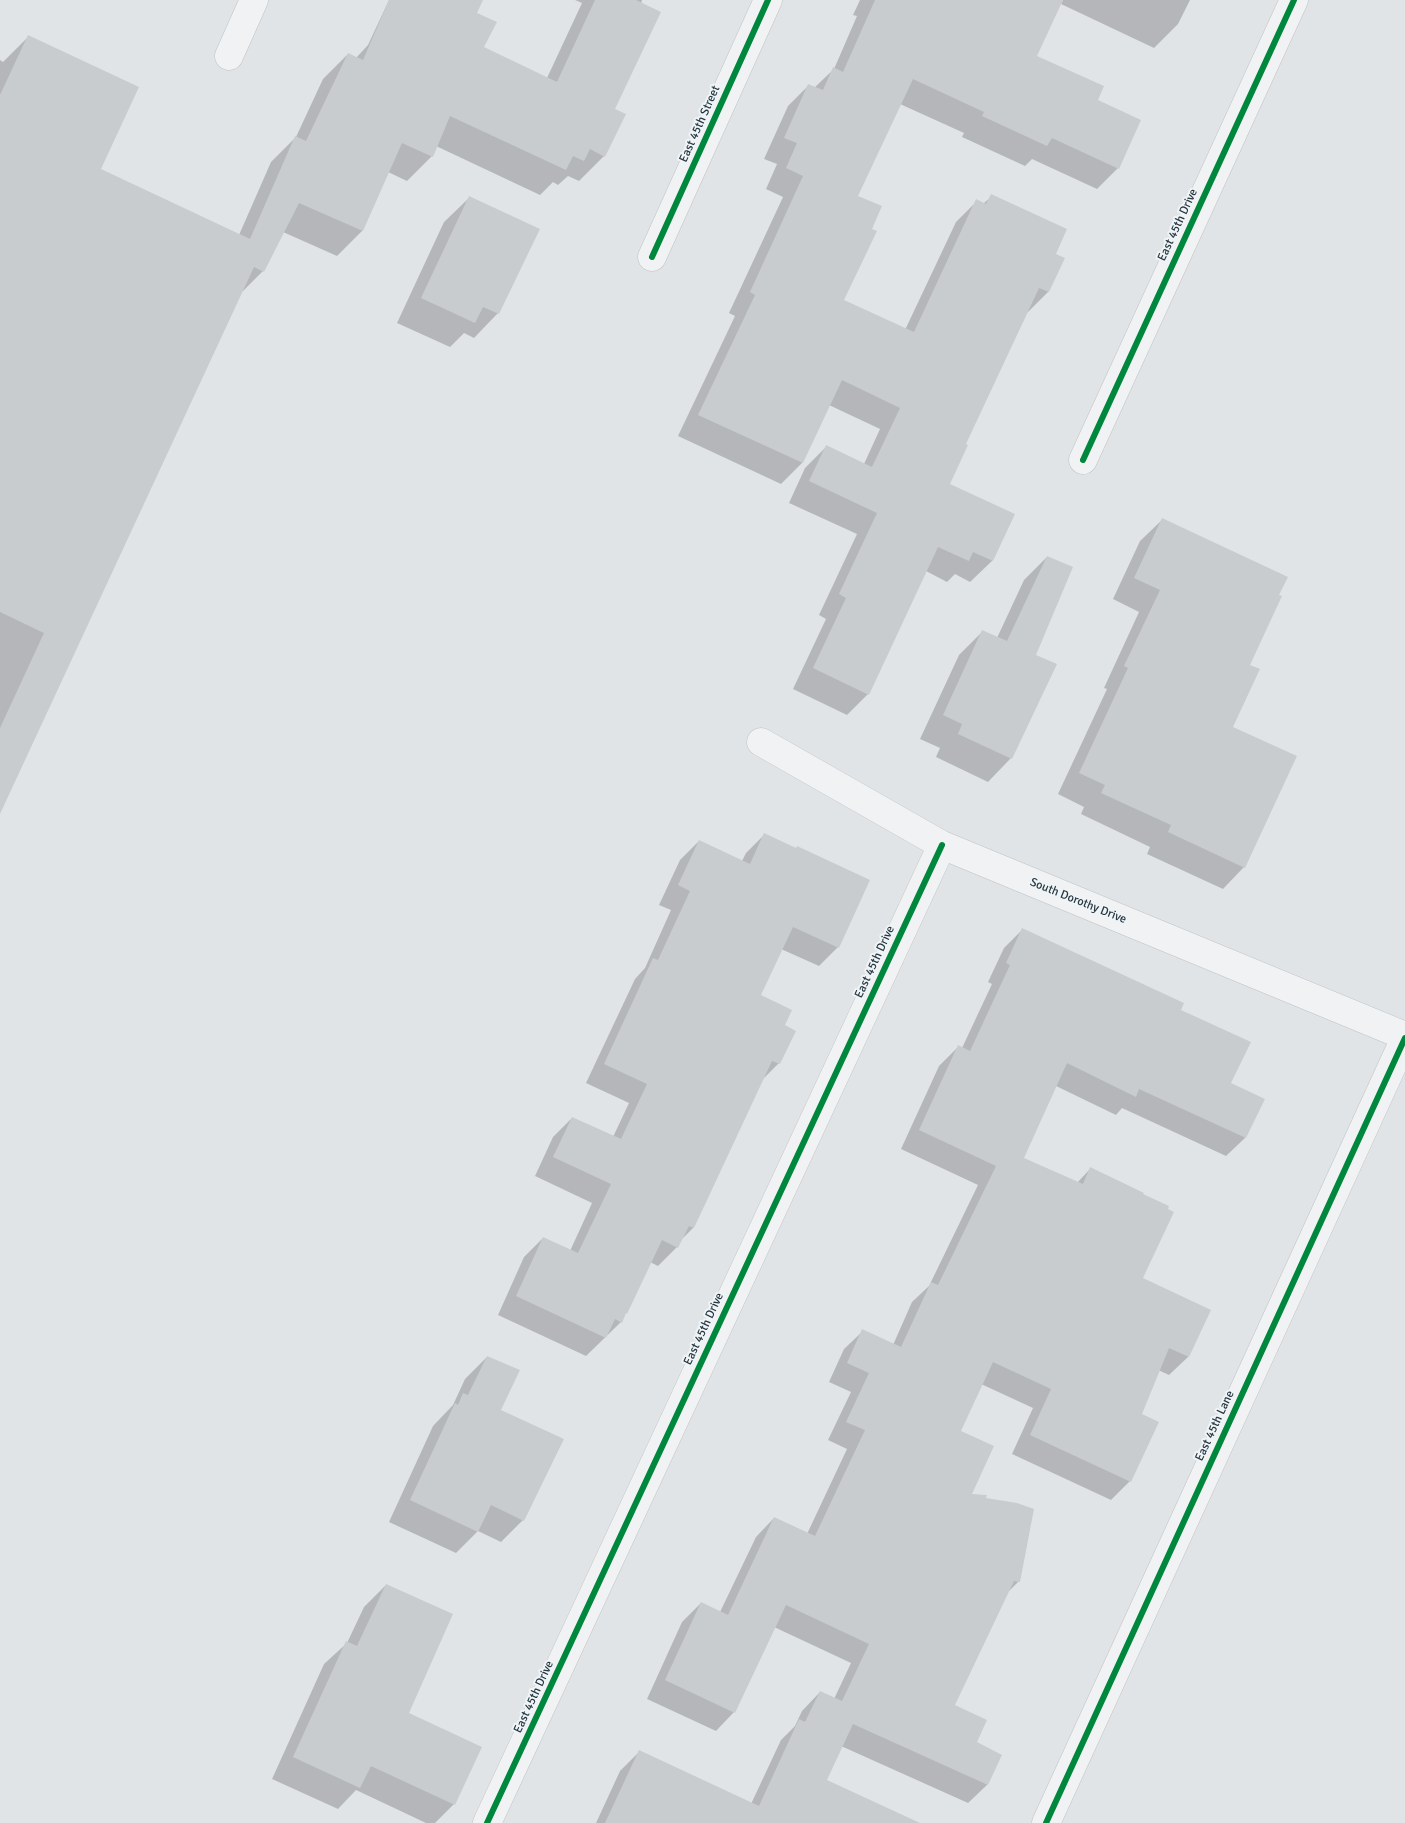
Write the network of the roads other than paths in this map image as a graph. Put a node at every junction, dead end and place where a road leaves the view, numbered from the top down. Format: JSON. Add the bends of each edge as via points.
{"nodes":[{"id":1,"x":254,"y":0,"type":"edge"},
{"id":2,"x":768,"y":0,"type":"edge"},
{"id":3,"x":1294,"y":0,"type":"edge"},
{"id":4,"x":228,"y":56,"type":"dead end"},
{"id":5,"x":652,"y":257,"type":"dead end"},
{"id":6,"x":1084,"y":460,"type":"dead end"},
{"id":7,"x":761,"y":742,"type":"dead end"},
{"id":8,"x":942,"y":845,"type":"junction"},
{"id":9,"x":1405,"y":1037,"type":"edge"},
{"id":10,"x":487,"y":1823,"type":"edge"},
{"id":11,"x":1046,"y":1823,"type":"edge"}],
"edges":[{"from":1,"to":4,"type":"street"},
{"from":2,"to":5,"type":"street","name":"East 45th Street"},
{"from":3,"to":6,"type":"street","name":"East 45th Drive"},
{"from":7,"to":8,"type":"street","name":"South Dorothy Drive"},
{"from":8,"to":9,"type":"street","name":"South Dorothy Drive"},
{"from":8,"to":10,"type":"street","name":"East 45th Drive"},
{"from":9,"to":11,"type":"street","name":"East 45th Lane"}]}
